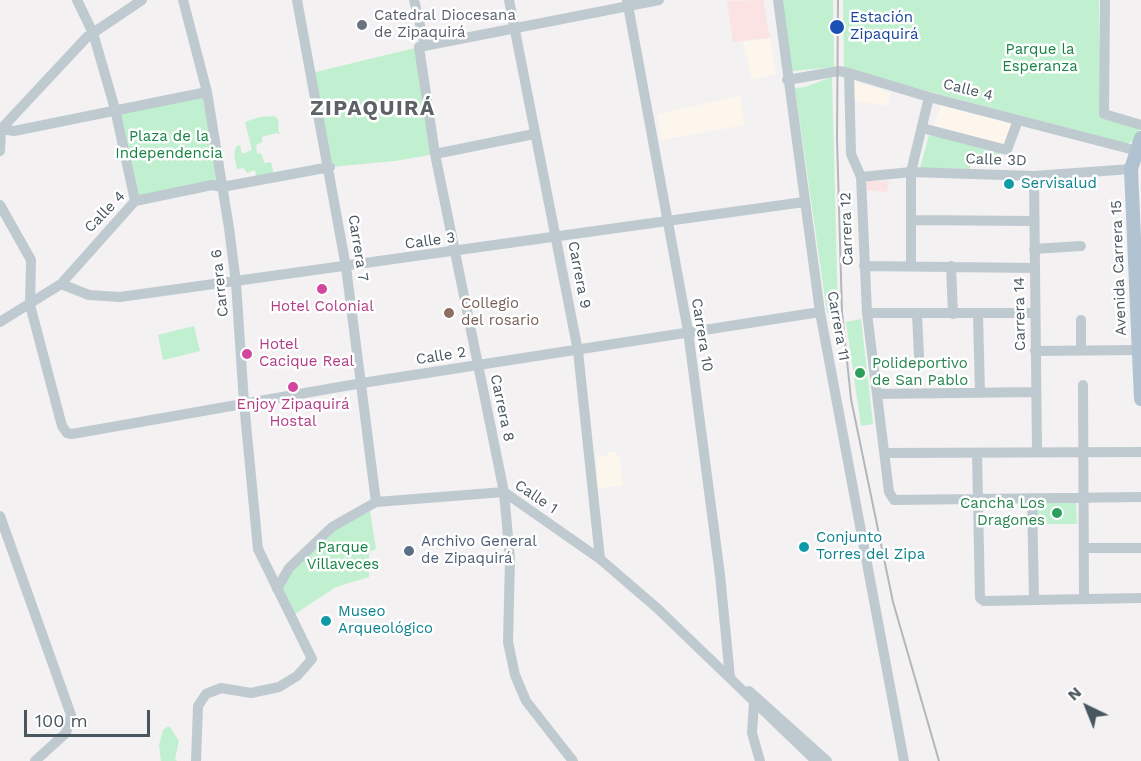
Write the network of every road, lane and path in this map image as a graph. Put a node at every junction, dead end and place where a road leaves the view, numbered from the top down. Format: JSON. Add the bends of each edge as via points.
{"nodes":[{"id":1,"x":77,"y":0,"type":"edge"},
{"id":2,"x":142,"y":0,"type":"edge"},
{"id":3,"x":183,"y":0,"type":"edge"},
{"id":4,"x":297,"y":0,"type":"edge"},
{"id":5,"x":414,"y":0,"type":"edge"},
{"id":6,"x":508,"y":0,"type":"edge"},
{"id":7,"x":658,"y":0,"type":"edge"},
{"id":8,"x":778,"y":0,"type":"edge"},
{"id":9,"x":1105,"y":0,"type":"edge"},
{"id":10,"x":627,"y":3,"type":"edge"},
{"id":11,"x":515,"y":30,"type":"junction"},
{"id":12,"x":93,"y":33,"type":"junction"},
{"id":13,"x":422,"y":46,"type":"junction"},
{"id":14,"x":849,"y":73,"type":"junction"},
{"id":15,"x":787,"y":80,"type":"junction"},
{"id":16,"x":207,"y":92,"type":"junction"},
{"id":17,"x":929,"y":98,"type":"junction"},
{"id":18,"x":116,"y":109,"type":"junction"},
{"id":19,"x":1018,"y":120,"type":"junction"},
{"id":20,"x":1141,"y":125,"type":"edge"},
{"id":21,"x":1,"y":127,"type":"edge"},
{"id":22,"x":922,"y":128,"type":"junction"},
{"id":23,"x":534,"y":134,"type":"junction"},
{"id":24,"x":1140,"y":146,"type":"edge"},
{"id":25,"x":0,"y":151,"type":"edge"},
{"id":26,"x":435,"y":154,"type":"junction"},
{"id":27,"x":330,"y":167,"type":"junction"},
{"id":28,"x":1131,"y":169,"type":"junction"},
{"id":29,"x":911,"y":172,"type":"junction"},
{"id":30,"x":1034,"y":176,"type":"junction"},
{"id":31,"x":861,"y":177,"type":"junction"},
{"id":32,"x":222,"y":186,"type":"junction"},
{"id":33,"x":135,"y":201,"type":"junction"},
{"id":34,"x":804,"y":202,"type":"junction"},
{"id":35,"x":0,"y":205,"type":"edge"},
{"id":36,"x":910,"y":220,"type":"junction"},
{"id":37,"x":1032,"y":221,"type":"junction"},
{"id":38,"x":668,"y":222,"type":"junction"},
{"id":39,"x":556,"y":236,"type":"junction"},
{"id":40,"x":1081,"y":246,"type":"dead end"},
{"id":41,"x":1034,"y":249,"type":"junction"},
{"id":42,"x":457,"y":252,"type":"junction"},
{"id":43,"x":864,"y":266,"type":"junction"},
{"id":44,"x":911,"y":266,"type":"junction"},
{"id":45,"x":951,"y":266,"type":"junction"},
{"id":46,"x":346,"y":267,"type":"junction"},
{"id":47,"x":1034,"y":268,"type":"junction"},
{"id":48,"x":236,"y":283,"type":"junction"},
{"id":49,"x":61,"y":284,"type":"junction"},
{"id":50,"x":30,"y":305,"type":"junction"},
{"id":51,"x":820,"y":312,"type":"junction"},
{"id":52,"x":867,"y":313,"type":"junction"},
{"id":53,"x":1035,"y":313,"type":"junction"},
{"id":54,"x":917,"y":314,"type":"junction"},
{"id":55,"x":953,"y":314,"type":"junction"},
{"id":56,"x":978,"y":315,"type":"junction"},
{"id":57,"x":1081,"y":321,"type":"dead end"},
{"id":58,"x":0,"y":322,"type":"edge"},
{"id":59,"x":688,"y":331,"type":"junction"},
{"id":60,"x":1081,"y":350,"type":"junction"},
{"id":61,"x":1138,"y":350,"type":"junction"},
{"id":62,"x":578,"y":351,"type":"junction"},
{"id":63,"x":1035,"y":351,"type":"junction"},
{"id":64,"x":919,"y":356,"type":"dead end"},
{"id":65,"x":478,"y":365,"type":"junction"},
{"id":66,"x":362,"y":383,"type":"junction"},
{"id":67,"x":1083,"y":385,"type":"dead end"},
{"id":68,"x":1035,"y":392,"type":"junction"},
{"id":69,"x":980,"y":393,"type":"junction"},
{"id":70,"x":877,"y":394,"type":"junction"},
{"id":71,"x":1141,"y":399,"type":"edge"},
{"id":72,"x":244,"y":403,"type":"junction"},
{"id":73,"x":1083,"y":451,"type":"junction"},
{"id":74,"x":1037,"y":452,"type":"junction"},
{"id":75,"x":1141,"y":452,"type":"edge"},
{"id":76,"x":886,"y":453,"type":"junction"},
{"id":77,"x":976,"y":453,"type":"junction"},
{"id":78,"x":504,"y":492,"type":"junction"},
{"id":79,"x":1141,"y":497,"type":"edge"},
{"id":80,"x":979,"y":498,"type":"junction"},
{"id":81,"x":1032,"y":498,"type":"junction"},
{"id":82,"x":1082,"y":498,"type":"junction"},
{"id":83,"x":376,"y":502,"type":"junction"},
{"id":84,"x":0,"y":516,"type":"edge"},
{"id":85,"x":1084,"y":548,"type":"junction"},
{"id":86,"x":1141,"y":548,"type":"edge"},
{"id":87,"x":600,"y":559,"type":"junction"},
{"id":88,"x":266,"y":565,"type":"junction"},
{"id":89,"x":289,"y":568,"type":"junction"},
{"id":90,"x":277,"y":589,"type":"junction"},
{"id":91,"x":1084,"y":598,"type":"junction"},
{"id":92,"x":1141,"y":598,"type":"edge"},
{"id":93,"x":1034,"y":599,"type":"junction"},
{"id":94,"x":732,"y":678,"type":"junction"},
{"id":95,"x":754,"y":703,"type":"junction"},
{"id":96,"x":35,"y":761,"type":"edge"},
{"id":97,"x":196,"y":761,"type":"edge"},
{"id":98,"x":573,"y":761,"type":"edge"},
{"id":99,"x":760,"y":761,"type":"edge"},
{"id":100,"x":816,"y":761,"type":"edge"},
{"id":101,"x":827,"y":761,"type":"edge"},
{"id":102,"x":903,"y":761,"type":"edge"}],
"edges":[{"from":1,"to":12,"type":"street"},
{"from":2,"to":12,"type":"street"},
{"from":3,"to":16,"type":"street","name":"Carrera 6"},
{"from":4,"to":27,"type":"street","name":"Carrera 7"},
{"from":5,"to":13,"type":"street","name":"Carrera 8"},
{"from":6,"to":11,"type":"street","name":"Carrera 9"},
{"from":7,"to":10,"type":"street"},
{"from":8,"to":15,"type":"street","name":"Carrera 11"},
{"from":9,"to":20,"type":"street","via":[[1104,114]]},
{"from":10,"to":11,"type":"street"},
{"from":10,"to":38,"type":"street","name":"Carrera 10"},
{"from":11,"to":13,"type":"street"},
{"from":11,"to":23,"type":"street","name":"Carrera 9"},
{"from":12,"to":18,"type":"street"},
{"from":12,"to":21,"type":"street"},
{"from":13,"to":26,"type":"street","name":"Carrera 8"},
{"from":14,"to":15,"type":"street","name":"Calle 4","via":[[839,71]]},
{"from":14,"to":17,"type":"street","name":"Calle 4"},
{"from":14,"to":31,"type":"street","name":"Carrera 12","via":[[851,154]]},
{"from":15,"to":34,"type":"street","name":"Carrera 11"},
{"from":16,"to":18,"type":"street"},
{"from":16,"to":32,"type":"street","name":"Carrera 6"},
{"from":17,"to":19,"type":"street","name":"Calle 4"},
{"from":17,"to":22,"type":"street"},
{"from":18,"to":21,"type":"street","via":[[14,131]]},
{"from":18,"to":33,"type":"street"},
{"from":19,"to":22,"type":"street","via":[[1007,150]]},
{"from":19,"to":24,"type":"street","name":"Calle 4"},
{"from":21,"to":25,"type":"street"},
{"from":22,"to":29,"type":"street"},
{"from":23,"to":26,"type":"street"},
{"from":23,"to":39,"type":"street","name":"Carrera 9"},
{"from":24,"to":28,"type":"main road","name":"Avenida Carrera 15"},
{"from":26,"to":42,"type":"street","name":"Carrera 8"},
{"from":27,"to":32,"type":"street","name":"Calle 4"},
{"from":27,"to":46,"type":"street","name":"Carrera 7"},
{"from":28,"to":30,"type":"street","name":"Calle 3D"},
{"from":28,"to":61,"type":"main road","name":"Avenida Carrera 15"},
{"from":29,"to":30,"type":"street","name":"Calle 3D"},
{"from":29,"to":31,"type":"street","name":"Calle 3D"},
{"from":29,"to":36,"type":"street"},
{"from":30,"to":37,"type":"street","name":"Carrera 14"},
{"from":31,"to":43,"type":"street","name":"Carrera 12"},
{"from":32,"to":33,"type":"street","name":"Calle 4"},
{"from":32,"to":48,"type":"street","name":"Carrera 6"},
{"from":33,"to":49,"type":"street","name":"Calle 4"},
{"from":34,"to":38,"type":"street","name":"Calle 3"},
{"from":34,"to":51,"type":"street","name":"Carrera 11"},
{"from":35,"to":50,"type":"street","via":[[31,260]]},
{"from":36,"to":37,"type":"street"},
{"from":36,"to":44,"type":"street"},
{"from":37,"to":41,"type":"street","name":"Carrera 14"},
{"from":38,"to":39,"type":"street","name":"Calle 3"},
{"from":38,"to":59,"type":"street","name":"Carrera 10"},
{"from":39,"to":42,"type":"street","name":"Calle 3"},
{"from":39,"to":62,"type":"street","name":"Carrera 9"},
{"from":40,"to":41,"type":"street"},
{"from":41,"to":47,"type":"street","name":"Carrera 14"},
{"from":42,"to":46,"type":"street","name":"Calle 3"},
{"from":42,"to":65,"type":"street","name":"Carrera 8"},
{"from":43,"to":44,"type":"street"},
{"from":43,"to":52,"type":"street","name":"Carrera 12"},
{"from":44,"to":45,"type":"street"},
{"from":45,"to":47,"type":"street"},
{"from":45,"to":55,"type":"street"},
{"from":46,"to":48,"type":"street","name":"Calle 3"},
{"from":46,"to":66,"type":"street","name":"Carrera 7"},
{"from":47,"to":53,"type":"street","name":"Carrera 14"},
{"from":48,"to":49,"type":"street","name":"Calle 3","via":[[120,297],[88,295]]},
{"from":48,"to":72,"type":"street","name":"Carrera 6"},
{"from":49,"to":50,"type":"street","name":"Calle 4"},
{"from":50,"to":58,"type":"street","name":"Calle 4"},
{"from":50,"to":72,"type":"street","name":"Calle 2","via":[[67,433]]},
{"from":51,"to":59,"type":"street","name":"Calle 2"},
{"from":51,"to":102,"type":"street","name":"Carrera 11"},
{"from":52,"to":54,"type":"street"},
{"from":52,"to":70,"type":"street","name":"Carrera 12"},
{"from":53,"to":56,"type":"street"},
{"from":53,"to":63,"type":"street","name":"Carrera 14"},
{"from":54,"to":55,"type":"street"},
{"from":54,"to":64,"type":"street"},
{"from":55,"to":56,"type":"street"},
{"from":56,"to":69,"type":"street"},
{"from":57,"to":60,"type":"street"},
{"from":59,"to":62,"type":"street","name":"Calle 2"},
{"from":59,"to":94,"type":"street","name":"Carrera 10"},
{"from":60,"to":61,"type":"street"},
{"from":60,"to":63,"type":"street"},
{"from":61,"to":71,"type":"main road","name":"Avenida Carrera 15"},
{"from":62,"to":65,"type":"street","name":"Calle 2"},
{"from":62,"to":87,"type":"street","name":"Carrera 9"},
{"from":63,"to":68,"type":"street","name":"Carrera 14"},
{"from":65,"to":66,"type":"street","name":"Calle 2"},
{"from":65,"to":78,"type":"street","name":"Carrera 8"},
{"from":66,"to":72,"type":"street","name":"Calle 2"},
{"from":66,"to":83,"type":"street","name":"Carrera 7"},
{"from":67,"to":73,"type":"street"},
{"from":68,"to":69,"type":"street"},
{"from":68,"to":74,"type":"street","name":"Carrera 14"},
{"from":69,"to":70,"type":"street"},
{"from":70,"to":76,"type":"street","name":"Carrera 12"},
{"from":72,"to":88,"type":"street","name":"Carrera 6","via":[[258,549]]},
{"from":73,"to":74,"type":"street"},
{"from":73,"to":75,"type":"street"},
{"from":73,"to":82,"type":"street"},
{"from":74,"to":77,"type":"street"},
{"from":76,"to":77,"type":"street"},
{"from":76,"to":80,"type":"street","name":"Carrera 12","via":[[894,500]]},
{"from":77,"to":80,"type":"street"},
{"from":78,"to":83,"type":"street","name":"Calle 1"},
{"from":78,"to":87,"type":"street","name":"Calle 1"},
{"from":78,"to":98,"type":"street","name":"Carrera 8","via":[[510,559],[508,642],[515,675],[526,701]]},
{"from":79,"to":82,"type":"street"},
{"from":80,"to":81,"type":"street"},
{"from":80,"to":93,"type":"street","via":[[980,598],[984,602]]},
{"from":81,"to":82,"type":"street"},
{"from":81,"to":93,"type":"street"},
{"from":82,"to":85,"type":"street"},
{"from":83,"to":89,"type":"street","name":"Calle 1","via":[[332,527]]},
{"from":84,"to":96,"type":"street","via":[[71,715],[66,733]]},
{"from":85,"to":86,"type":"street"},
{"from":85,"to":91,"type":"street"},
{"from":87,"to":94,"type":"street","name":"Calle 1"},
{"from":88,"to":89,"type":"street"},
{"from":88,"to":90,"type":"street","name":"Carrera 6"},
{"from":89,"to":90,"type":"street","name":"Calle 1"},
{"from":90,"to":97,"type":"street","name":"Carrera 6","via":[[312,659],[297,676],[279,687],[251,693],[221,688],[206,694],[198,706]]},
{"from":91,"to":92,"type":"street"},
{"from":91,"to":93,"type":"street"},
{"from":94,"to":95,"type":"street","name":"Calle 1"},
{"from":94,"to":101,"type":"street","name":"Calle 1"},
{"from":95,"to":99,"type":"street","via":[[752,733]]},
{"from":95,"to":100,"type":"street","name":"Calle 1"}]}
